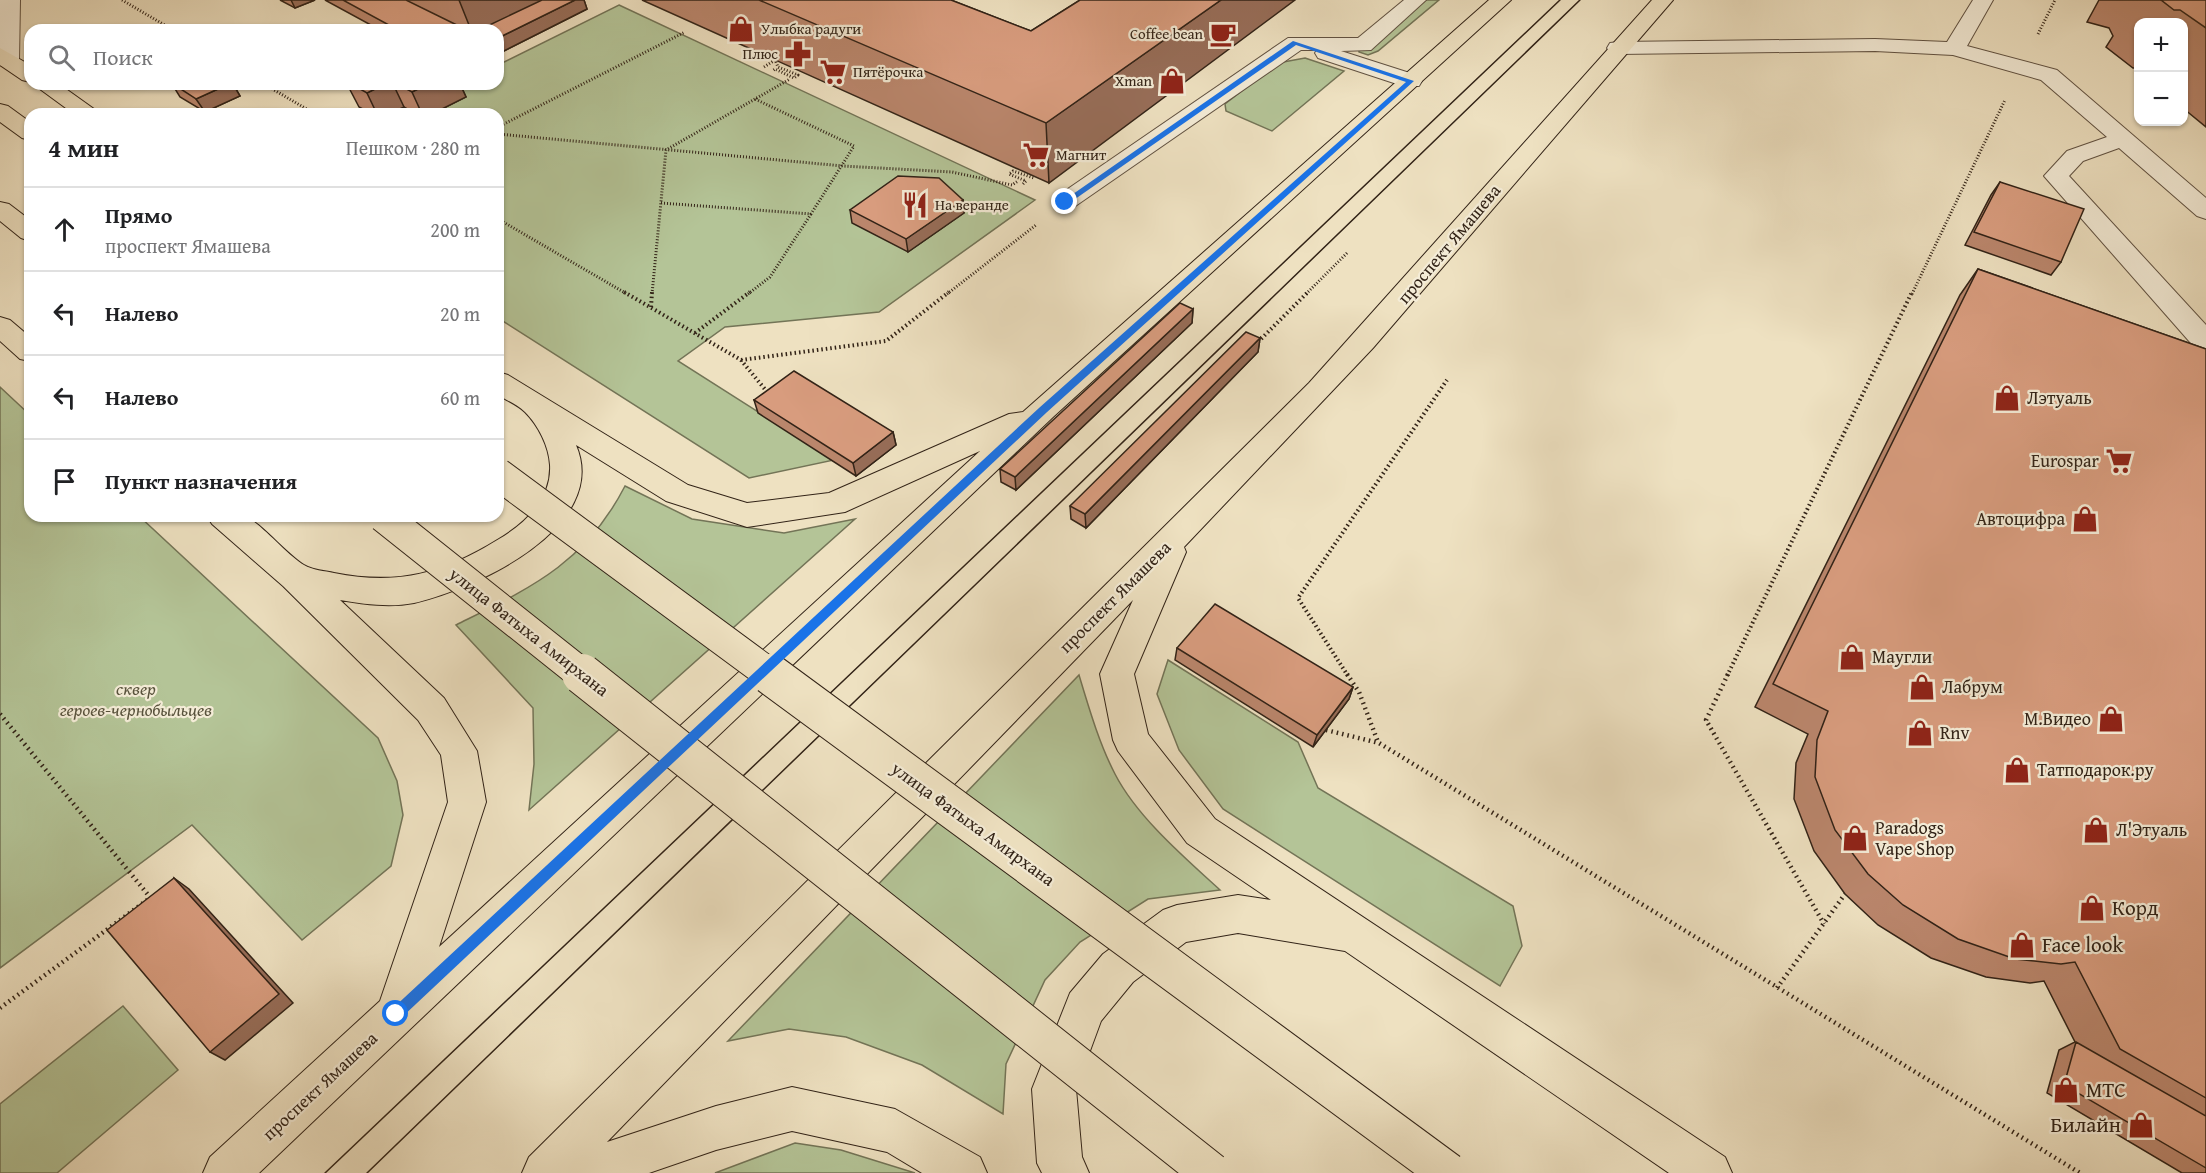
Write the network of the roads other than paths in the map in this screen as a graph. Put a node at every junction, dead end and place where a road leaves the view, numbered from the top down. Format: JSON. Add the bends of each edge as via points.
{"nodes":[{"id":1,"x":10,"y":0,"type":"edge"},
{"id":2,"x":1416,"y":0,"type":"edge"},
{"id":3,"x":1501,"y":0,"type":"edge"},
{"id":4,"x":1663,"y":0,"type":"edge"},
{"id":5,"x":1983,"y":0,"type":"edge"},
{"id":6,"x":1296,"y":43,"type":"junction"},
{"id":7,"x":1618,"y":48,"type":"junction"},
{"id":8,"x":1954,"y":49,"type":"junction"},
{"id":9,"x":4,"y":58,"type":"edge"},
{"id":10,"x":24,"y":71,"type":"edge"},
{"id":11,"x":1411,"y":81,"type":"junction"},
{"id":12,"x":53,"y":90,"type":"edge"},
{"id":13,"x":81,"y":108,"type":"edge"},
{"id":14,"x":0,"y":111,"type":"edge"},
{"id":15,"x":24,"y":129,"type":"edge"},
{"id":16,"x":2123,"y":139,"type":"junction"},
{"id":17,"x":1065,"y":202,"type":"road end"},
{"id":18,"x":0,"y":209,"type":"edge"},
{"id":19,"x":2206,"y":211,"type":"edge"},
{"id":20,"x":24,"y":228,"type":"edge"},
{"id":21,"x":3,"y":333,"type":"edge"},
{"id":22,"x":2206,"y":342,"type":"edge"},
{"id":23,"x":24,"y":348,"type":"edge"},
{"id":24,"x":504,"y":386,"type":"edge"},
{"id":25,"x":536,"y":407,"type":"junction"},
{"id":26,"x":1042,"y":410,"type":"junction"},
{"id":27,"x":504,"y":478,"type":"edge"},
{"id":28,"x":231,"y":522,"type":"edge"},
{"id":29,"x":391,"y":522,"type":"edge"},
{"id":30,"x":1178,"y":534,"type":"junction"},
{"id":31,"x":295,"y":577,"type":"junction"},
{"id":32,"x":1356,"y":934,"type":"junction"},
{"id":33,"x":396,"y":1014,"type":"junction"},
{"id":34,"x":226,"y":1173,"type":"edge"},
{"id":35,"x":545,"y":1173,"type":"edge"},
{"id":36,"x":581,"y":1173,"type":"edge"},
{"id":37,"x":964,"y":1173,"type":"edge"},
{"id":38,"x":1066,"y":1173,"type":"edge"},
{"id":39,"x":1211,"y":1173,"type":"edge"},
{"id":40,"x":1448,"y":1173,"type":"edge"},
{"id":41,"x":1709,"y":1173,"type":"edge"}],
"edges":[{"from":1,"to":9,"type":"lane"},
{"from":2,"to":6,"type":"lane","via":[[1363,45]]},
{"from":3,"to":11,"type":"main road","name":"проспект Ямашева"},
{"from":4,"to":7,"type":"main road","name":"проспект Ямашева"},
{"from":5,"to":8,"type":"lane"},
{"from":6,"to":11,"type":"lane"},
{"from":6,"to":17,"type":"lane"},
{"from":7,"to":8,"type":"lane","via":[[1875,45]]},
{"from":7,"to":30,"type":"main road","name":"проспект Ямашева","via":[[1388,317]]},
{"from":8,"to":16,"type":"lane","via":[[2049,75]]},
{"from":9,"to":10,"type":"main road"},
{"from":11,"to":26,"type":"main road","name":"проспект Ямашева"},
{"from":12,"to":13,"type":"main road"},
{"from":14,"to":15,"type":"main road"},
{"from":16,"to":19,"type":"lane"},
{"from":16,"to":22,"type":"lane","via":[[2075,156],[2056,176]]},
{"from":18,"to":20,"type":"main road"},
{"from":21,"to":23,"type":"main road"},
{"from":24,"to":25,"type":"main road"},
{"from":25,"to":26,"type":"main road","via":[[677,493],[747,514],[834,504]]},
{"from":25,"to":31,"type":"main road","via":[[564,451],[567,482],[543,526],[494,560],[412,590],[367,591]]},
{"from":26,"to":33,"type":"main road","name":"проспект Ямашева"},
{"from":27,"to":40,"type":"main road","name":"улица Фатыха Амирхана","bridge":true},
{"from":28,"to":31,"type":"main road"},
{"from":29,"to":39,"type":"main road","name":"улица Фатыха Амирхана","bridge":true},
{"from":30,"to":32,"type":"main road","via":[[1117,674],[1131,740],[1201,831]]},
{"from":30,"to":35,"type":"main road","name":"проспект Ямашева"},
{"from":31,"to":33,"type":"main road","via":[[430,709],[459,751],[467,802]]},
{"from":32,"to":38,"type":"main road","via":[[1238,914],[1177,924],[1118,968],[1085,1008],[1054,1089],[1060,1163]]},
{"from":32,"to":41,"type":"main road"},
{"from":33,"to":34,"type":"main road","name":"проспект Ямашева"},
{"from":36,"to":37,"type":"main road","via":[[716,1128],[792,1109],[896,1131]]}]}
